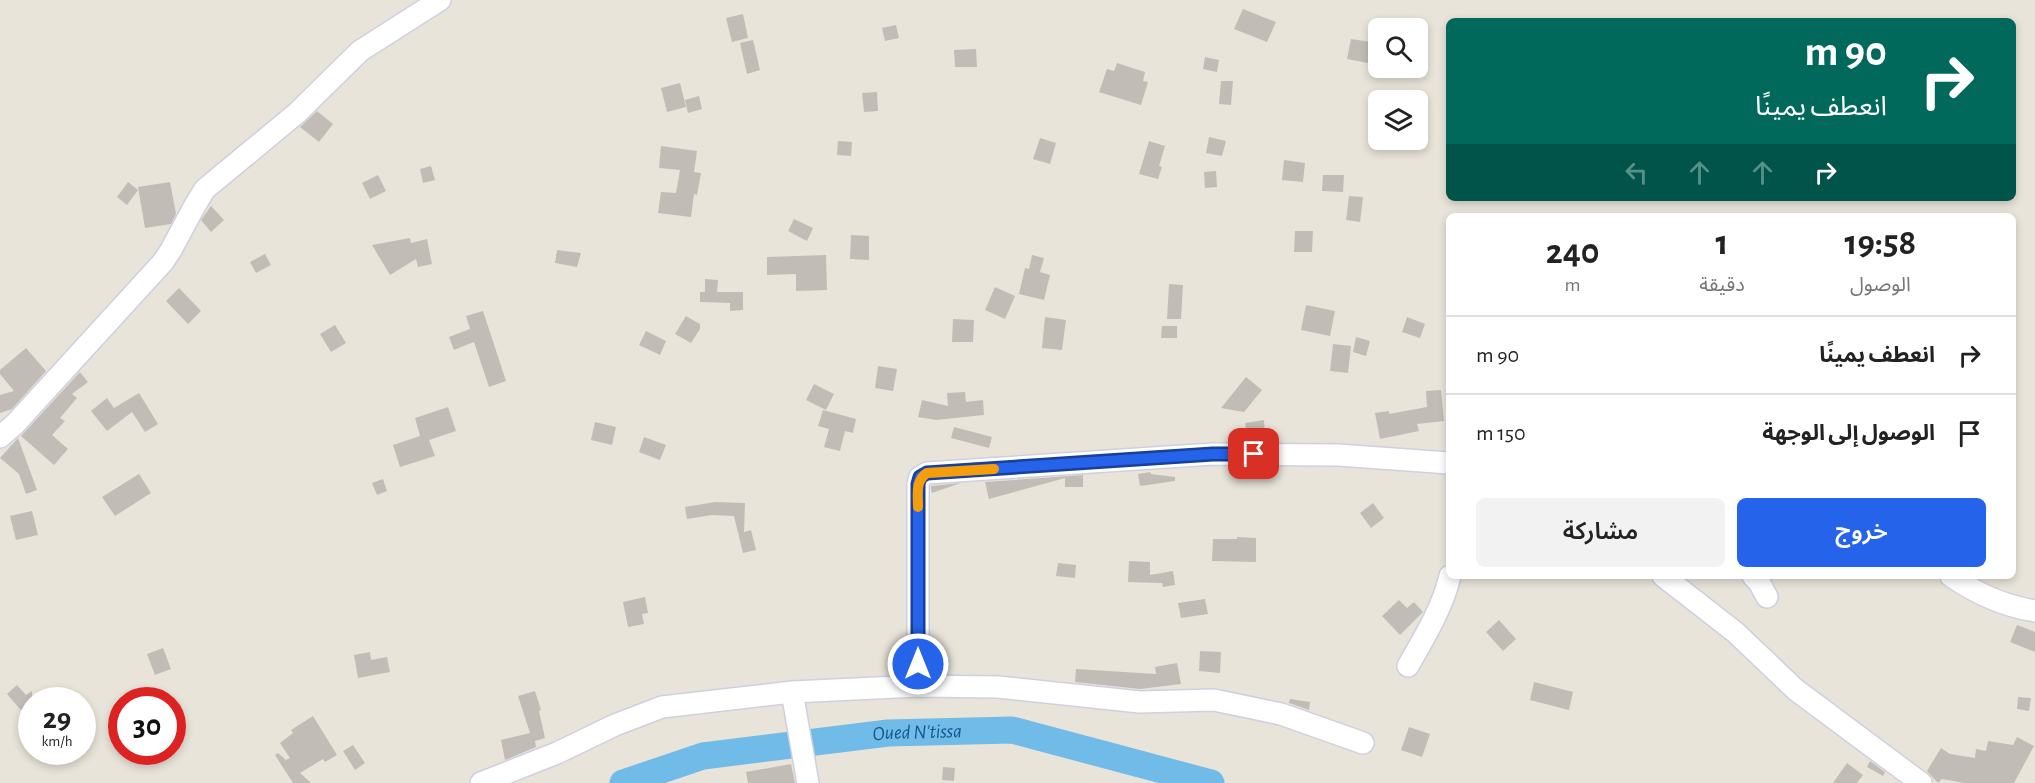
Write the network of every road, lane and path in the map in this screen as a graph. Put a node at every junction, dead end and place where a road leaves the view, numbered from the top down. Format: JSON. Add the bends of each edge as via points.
{"nodes":[{"id":1,"x":440,"y":0,"type":"edge"},
{"id":2,"x":1,"y":438,"type":"edge"},
{"id":3,"x":1446,"y":463,"type":"edge"},
{"id":4,"x":1449,"y":579,"type":"edge"},
{"id":5,"x":1667,"y":579,"type":"edge"},
{"id":6,"x":1756,"y":579,"type":"edge"},
{"id":7,"x":1956,"y":579,"type":"edge"},
{"id":8,"x":1767,"y":597,"type":"dead end"},
{"id":9,"x":2035,"y":611,"type":"edge"},
{"id":10,"x":1408,"y":666,"type":"dead end"},
{"id":11,"x":918,"y":686,"type":"junction"},
{"id":12,"x":792,"y":692,"type":"junction"},
{"id":13,"x":1363,"y":743,"type":"dead end"},
{"id":14,"x":481,"y":783,"type":"edge"},
{"id":15,"x":808,"y":783,"type":"edge"},
{"id":16,"x":1921,"y":783,"type":"edge"}],
"edges":[{"from":1,"to":2,"type":"street","via":[[360,51],[297,114],[205,189],[163,262]]},
{"from":3,"to":11,"type":"street","via":[[1338,455],[1213,454],[927,473],[918,484]]},
{"from":4,"to":10,"type":"street"},
{"from":5,"to":16,"type":"street","via":[[1735,632],[1796,690]]},
{"from":6,"to":8,"type":"street"},
{"from":7,"to":9,"type":"street","via":[[1979,594]]},
{"from":11,"to":12,"type":"street"},
{"from":11,"to":13,"type":"street","via":[[998,687],[1140,702],[1214,700],[1281,714]]},
{"from":12,"to":14,"type":"street","via":[[662,707]]},
{"from":12,"to":15,"type":"street"}]}
